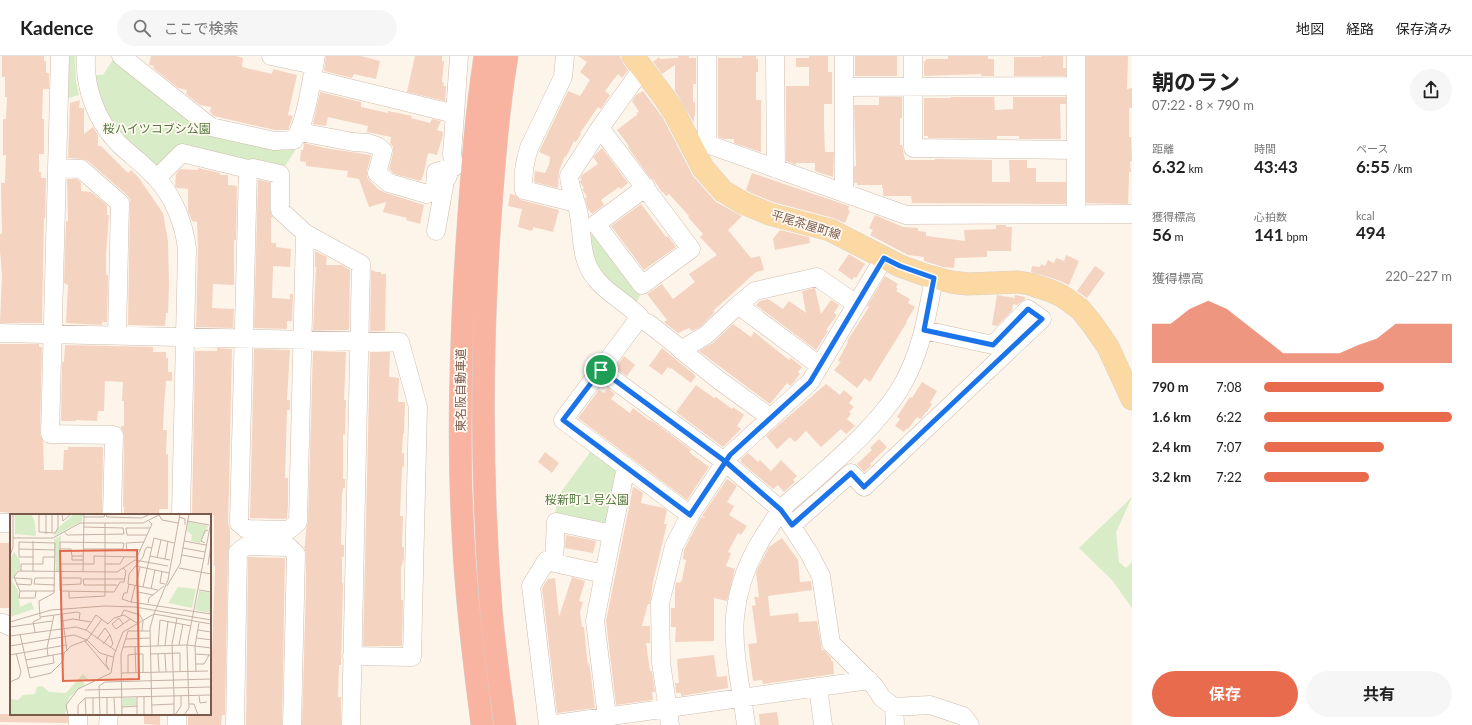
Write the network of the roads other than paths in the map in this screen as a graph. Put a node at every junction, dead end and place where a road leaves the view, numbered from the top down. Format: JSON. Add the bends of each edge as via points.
{"nodes":[{"id":1,"x":60,"y":56,"type":"edge"},
{"id":2,"x":86,"y":56,"type":"edge"},
{"id":3,"x":122,"y":56,"type":"edge"},
{"id":4,"x":271,"y":56,"type":"edge"},
{"id":5,"x":459,"y":56,"type":"edge"},
{"id":6,"x":485,"y":56,"type":"edge"},
{"id":7,"x":508,"y":56,"type":"edge"},
{"id":8,"x":565,"y":56,"type":"edge"},
{"id":9,"x":707,"y":56,"type":"edge"},
{"id":10,"x":775,"y":56,"type":"edge"},
{"id":11,"x":844,"y":56,"type":"edge"},
{"id":12,"x":913,"y":56,"type":"edge"},
{"id":13,"x":1076,"y":56,"type":"edge"},
{"id":14,"x":138,"y":62,"type":"edge"},
{"id":15,"x":638,"y":62,"type":"edge"},
{"id":16,"x":314,"y":67,"type":"edge"},
{"id":17,"x":912,"y":86,"type":"junction"},
{"id":18,"x":1076,"y":86,"type":"junction"},
{"id":19,"x":844,"y":87,"type":"junction"},
{"id":20,"x":455,"y":114,"type":"junction"},
{"id":21,"x":600,"y":128,"type":"junction"},
{"id":22,"x":300,"y":132,"type":"junction"},
{"id":23,"x":1076,"y":150,"type":"junction"},
{"id":24,"x":454,"y":167,"type":"junction"},
{"id":25,"x":57,"y":168,"type":"junction"},
{"id":26,"x":248,"y":169,"type":"junction"},
{"id":27,"x":776,"y":169,"type":"junction"},
{"id":28,"x":157,"y":178,"type":"junction"},
{"id":29,"x":646,"y":187,"type":"junction"},
{"id":30,"x":844,"y":193,"type":"junction"},
{"id":31,"x":576,"y":203,"type":"junction"},
{"id":32,"x":1076,"y":214,"type":"junction"},
{"id":33,"x":1132,"y":214,"type":"edge"},
{"id":34,"x":436,"y":231,"type":"dead end"},
{"id":35,"x":305,"y":233,"type":"junction"},
{"id":36,"x":884,"y":258,"type":"junction"},
{"id":37,"x":934,"y":278,"type":"junction"},
{"id":38,"x":856,"y":304,"type":"junction"},
{"id":39,"x":738,"y":305,"type":"junction"},
{"id":40,"x":648,"y":323,"type":"dead end"},
{"id":41,"x":924,"y":330,"type":"junction"},
{"id":42,"x":0,"y":333,"type":"edge"},
{"id":43,"x":53,"y":334,"type":"junction"},
{"id":44,"x":118,"y":335,"type":"junction"},
{"id":45,"x":185,"y":336,"type":"junction"},
{"id":46,"x":244,"y":338,"type":"junction"},
{"id":47,"x":301,"y":340,"type":"junction"},
{"id":48,"x":360,"y":340,"type":"junction"},
{"id":49,"x":681,"y":350,"type":"junction"},
{"id":50,"x":820,"y":366,"type":"junction"},
{"id":51,"x":601,"y":370,"type":"junction"},
{"id":52,"x":1132,"y":399,"type":"edge"},
{"id":53,"x":771,"y":418,"type":"junction"},
{"id":54,"x":726,"y":462,"type":"junction"},
{"id":55,"x":626,"y":467,"type":"junction"},
{"id":56,"x":781,"y":510,"type":"junction"},
{"id":57,"x":112,"y":514,"type":"edge"},
{"id":58,"x":181,"y":514,"type":"edge"},
{"id":59,"x":690,"y":515,"type":"junction"},
{"id":60,"x":792,"y":525,"type":"junction"},
{"id":61,"x":246,"y":529,"type":"junction"},
{"id":62,"x":612,"y":534,"type":"junction"},
{"id":63,"x":289,"y":539,"type":"junction"},
{"id":64,"x":246,"y":546,"type":"junction"},
{"id":65,"x":554,"y":563,"type":"junction"},
{"id":66,"x":604,"y":574,"type":"junction"},
{"id":67,"x":0,"y":623,"type":"edge"},
{"id":68,"x":10,"y":626,"type":"edge"},
{"id":69,"x":352,"y":656,"type":"junction"},
{"id":70,"x":869,"y":680,"type":"junction"},
{"id":71,"x":818,"y":688,"type":"junction"},
{"id":72,"x":743,"y":698,"type":"junction"},
{"id":73,"x":894,"y":707,"type":"junction"},
{"id":74,"x":669,"y":716,"type":"edge"},
{"id":75,"x":607,"y":717,"type":"junction"},
{"id":76,"x":235,"y":725,"type":"edge"},
{"id":77,"x":292,"y":725,"type":"edge"},
{"id":78,"x":351,"y":725,"type":"edge"},
{"id":79,"x":482,"y":725,"type":"edge"},
{"id":80,"x":505,"y":725,"type":"edge"},
{"id":81,"x":548,"y":725,"type":"edge"},
{"id":82,"x":746,"y":725,"type":"edge"},
{"id":83,"x":823,"y":725,"type":"edge"},
{"id":84,"x":895,"y":725,"type":"edge"},
{"id":85,"x":970,"y":725,"type":"edge"}],
"edges":[{"from":1,"to":25,"type":"street"},
{"from":2,"to":28,"type":"street","via":[[88,89],[107,129],[117,142]]},
{"from":3,"to":14,"type":"street"},
{"from":4,"to":16,"type":"street"},
{"from":5,"to":20,"type":"street"},
{"from":6,"to":79,"type":"highway","name":"東名阪自動車道","via":[[466,256],[461,343],[460,438],[468,607]]},
{"from":7,"to":80,"type":"highway","name":"東名阪自動車道","via":[[496,148],[488,258],[484,440],[491,610]]},
{"from":8,"to":31,"type":"street","via":[[563,77],[529,148],[523,182],[524,190]]},
{"from":9,"to":27,"type":"street","via":[[707,140],[710,145]]},
{"from":10,"to":27,"type":"street"},
{"from":11,"to":19,"type":"street"},
{"from":12,"to":17,"type":"street"},
{"from":13,"to":18,"type":"street"},
{"from":14,"to":22,"type":"street","via":[[210,127],[274,141],[294,140]]},
{"from":15,"to":21,"type":"street"},
{"from":15,"to":36,"type":"main road","name":"平尾茶屋町線","via":[[674,112],[703,168],[723,191],[769,214],[830,230]]},
{"from":16,"to":20,"type":"street"},
{"from":16,"to":22,"type":"street"},
{"from":17,"to":18,"type":"street"},
{"from":17,"to":19,"type":"street"},
{"from":17,"to":23,"type":"street","via":[[913,148]]},
{"from":18,"to":23,"type":"street"},
{"from":19,"to":30,"type":"street"},
{"from":20,"to":24,"type":"street","via":[[452,154]]},
{"from":21,"to":29,"type":"street"},
{"from":21,"to":31,"type":"street","via":[[569,176]]},
{"from":22,"to":24,"type":"street","via":[[377,146],[383,151],[378,173],[389,183],[427,194],[435,188],[436,172]]},
{"from":23,"to":32,"type":"street"},
{"from":24,"to":34,"type":"street","via":[[445,180]]},
{"from":25,"to":43,"type":"street"},
{"from":25,"to":44,"type":"street","via":[[81,168],[120,203]]},
{"from":26,"to":28,"type":"street","via":[[182,153]]},
{"from":26,"to":35,"type":"street","via":[[280,174],[280,210]]},
{"from":26,"to":46,"type":"street"},
{"from":27,"to":30,"type":"street"},
{"from":28,"to":45,"type":"street","via":[[179,214],[186,238]]},
{"from":29,"to":29,"type":"street","via":[[691,249],[642,285],[596,224]]},
{"from":30,"to":32,"type":"street","via":[[906,215]]},
{"from":31,"to":51,"type":"street","via":[[582,249],[590,270],[602,286],[640,317]]},
{"from":32,"to":33,"type":"street"},
{"from":35,"to":47,"type":"street"},
{"from":35,"to":48,"type":"street","via":[[362,264]]},
{"from":36,"to":37,"type":"main road","name":"平尾茶屋町線"},
{"from":36,"to":38,"type":"street"},
{"from":37,"to":41,"type":"street"},
{"from":37,"to":52,"type":"main road","name":"平尾茶屋町線","via":[[968,284],[1018,282],[1062,296],[1080,309],[1108,347]]},
{"from":38,"to":39,"type":"street","via":[[817,277],[755,291]]},
{"from":38,"to":50,"type":"street"},
{"from":39,"to":49,"type":"street","via":[[706,335]]},
{"from":39,"to":50,"type":"street"},
{"from":40,"to":49,"type":"street"},
{"from":41,"to":56,"type":"street","via":[[907,376],[886,408],[849,448]]},
{"from":41,"to":60,"type":"street","via":[[993,345],[1028,309],[1042,319],[864,487],[851,473]]},
{"from":42,"to":43,"type":"street"},
{"from":43,"to":44,"type":"street"},
{"from":43,"to":57,"type":"street","via":[[50,434],[114,435]]},
{"from":44,"to":45,"type":"street"},
{"from":45,"to":46,"type":"street"},
{"from":45,"to":58,"type":"street"},
{"from":46,"to":47,"type":"street"},
{"from":46,"to":61,"type":"street","via":[[240,523]]},
{"from":47,"to":48,"type":"street"},
{"from":47,"to":63,"type":"street","via":[[298,522]]},
{"from":48,"to":69,"type":"street"},
{"from":48,"to":69,"type":"street","via":[[400,342],[418,407],[416,542],[412,657]]},
{"from":49,"to":53,"type":"street"},
{"from":50,"to":53,"type":"street","via":[[810,382]]},
{"from":51,"to":54,"type":"street"},
{"from":51,"to":55,"type":"street","via":[[563,420]]},
{"from":53,"to":54,"type":"street","via":[[730,455]]},
{"from":54,"to":56,"type":"street"},
{"from":54,"to":59,"type":"street"},
{"from":55,"to":59,"type":"street"},
{"from":55,"to":62,"type":"street"},
{"from":56,"to":60,"type":"street"},
{"from":56,"to":72,"type":"street","via":[[749,561],[739,592],[735,641]]},
{"from":59,"to":74,"type":"street","via":[[674,546],[660,603],[661,662]]},
{"from":60,"to":70,"type":"street","via":[[821,576],[831,643]]},
{"from":61,"to":63,"type":"street"},
{"from":61,"to":64,"type":"street"},
{"from":62,"to":65,"type":"street","via":[[556,522]]},
{"from":62,"to":66,"type":"street"},
{"from":63,"to":64,"type":"street"},
{"from":63,"to":77,"type":"street","via":[[296,554]]},
{"from":64,"to":76,"type":"street","via":[[238,552]]},
{"from":65,"to":66,"type":"street"},
{"from":65,"to":81,"type":"street","via":[[546,561],[531,586]]},
{"from":66,"to":75,"type":"street","via":[[595,621]]},
{"from":67,"to":68,"type":"street"},
{"from":69,"to":78,"type":"street"},
{"from":70,"to":71,"type":"street"},
{"from":70,"to":73,"type":"street","via":[[882,698]]},
{"from":71,"to":72,"type":"street"},
{"from":71,"to":83,"type":"street"},
{"from":72,"to":74,"type":"street"},
{"from":72,"to":82,"type":"street"},
{"from":73,"to":84,"type":"street"},
{"from":73,"to":85,"type":"street","via":[[930,705],[963,716]]},
{"from":74,"to":75,"type":"street"},
{"from":75,"to":81,"type":"street"}]}
